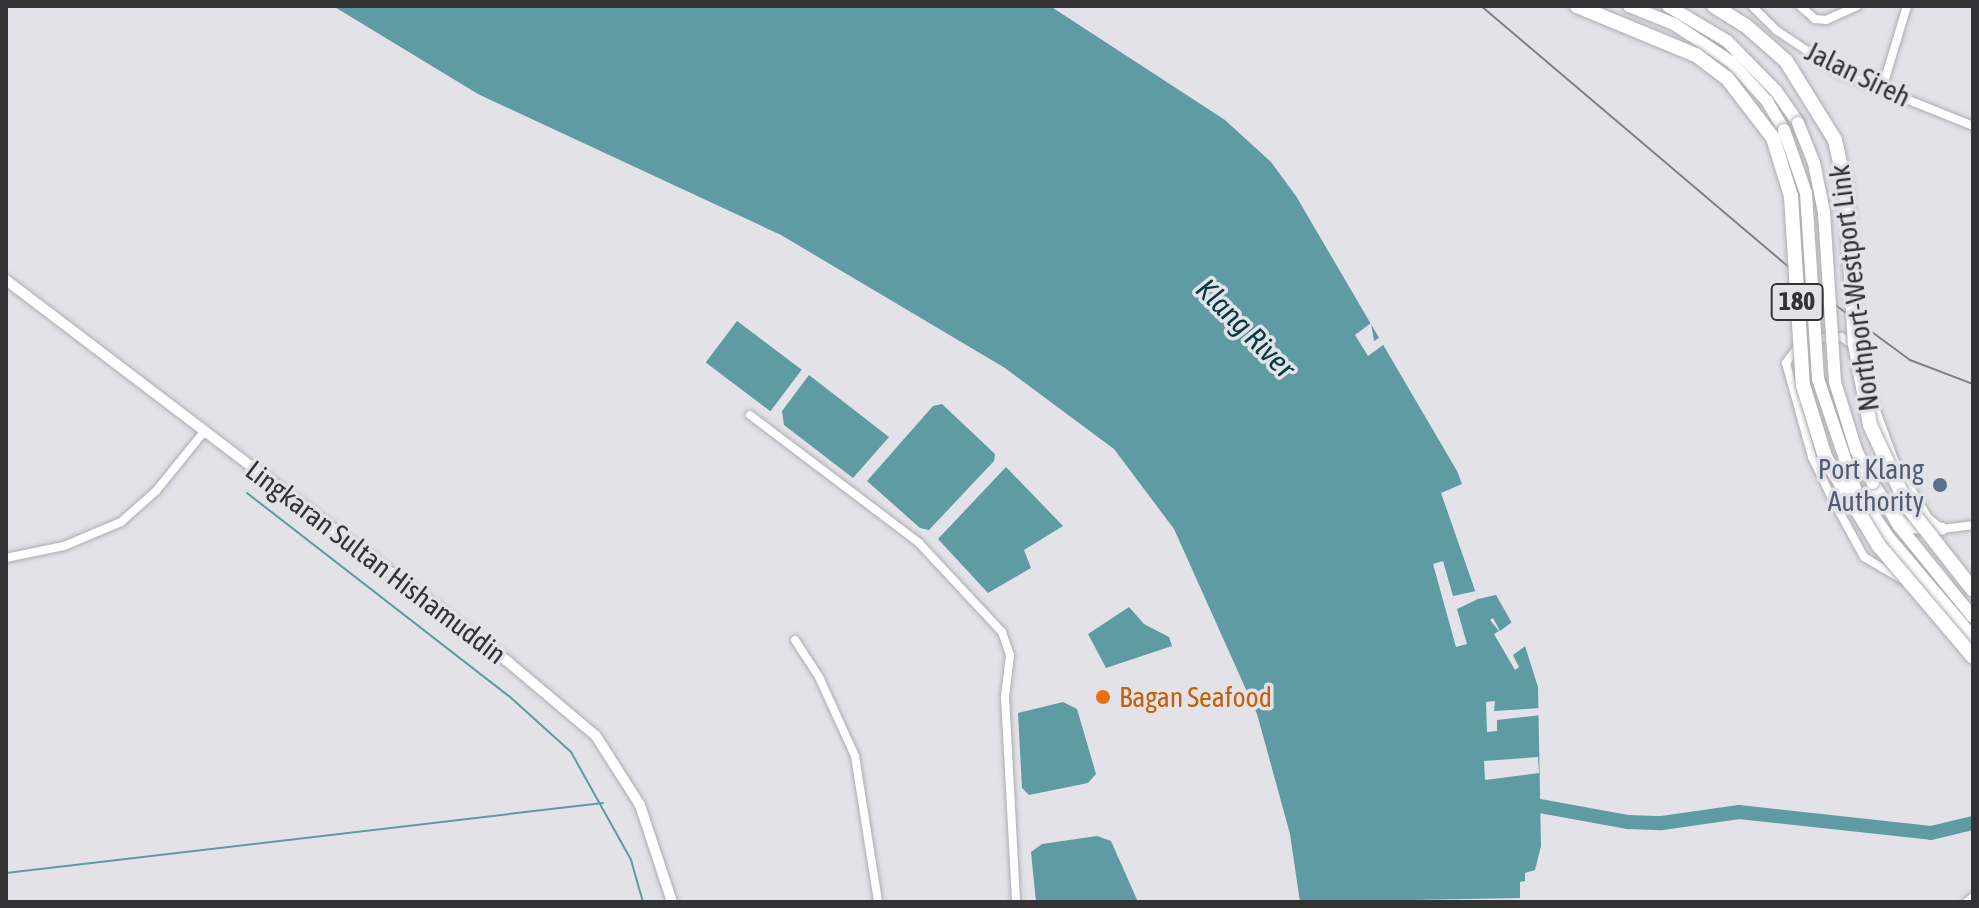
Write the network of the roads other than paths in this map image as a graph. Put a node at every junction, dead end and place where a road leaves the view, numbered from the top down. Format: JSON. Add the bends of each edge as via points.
{"nodes":[{"id":1,"x":1577,"y":6,"type":"edge"},
{"id":2,"x":1629,"y":6,"type":"edge"},
{"id":3,"x":1668,"y":6,"type":"edge"},
{"id":4,"x":1714,"y":6,"type":"edge"},
{"id":5,"x":1752,"y":6,"type":"edge"},
{"id":6,"x":1800,"y":6,"type":"edge"},
{"id":7,"x":1857,"y":6,"type":"edge"},
{"id":8,"x":1907,"y":6,"type":"edge"},
{"id":9,"x":1682,"y":10,"type":"edge"},
{"id":10,"x":1882,"y":89,"type":"junction"},
{"id":11,"x":1973,"y":126,"type":"edge"},
{"id":12,"x":6,"y":280,"type":"edge"},
{"id":13,"x":750,"y":415,"type":"dead end"},
{"id":14,"x":203,"y":433,"type":"junction"},
{"id":15,"x":1884,"y":502,"type":"junction"},
{"id":16,"x":1973,"y":525,"type":"edge"},
{"id":17,"x":1942,"y":529,"type":"junction"},
{"id":18,"x":6,"y":558,"type":"edge"},
{"id":19,"x":1973,"y":590,"type":"edge"},
{"id":20,"x":1936,"y":595,"type":"junction"},
{"id":21,"x":1973,"y":617,"type":"edge"},
{"id":22,"x":1973,"y":637,"type":"edge"},
{"id":23,"x":795,"y":640,"type":"dead end"},
{"id":24,"x":1973,"y":657,"type":"edge"},
{"id":25,"x":1973,"y":897,"type":"edge"},
{"id":26,"x":672,"y":902,"type":"edge"},
{"id":27,"x":878,"y":902,"type":"edge"},
{"id":28,"x":1016,"y":902,"type":"edge"},
{"id":29,"x":1967,"y":902,"type":"edge"}],
"edges":[{"from":1,"to":24,"type":"main road","name":"Northport-Westport Link","number":"180","bridge":true,"via":[[1696,55],[1727,78],[1773,138],[1791,196],[1803,385],[1825,457],[1879,546]]},
{"from":2,"to":20,"type":"main road","bridge":true,"via":[[1674,24],[1731,62],[1767,101],[1784,130],[1806,193],[1818,379],[1855,488]]},
{"from":3,"to":9,"type":"main road"},
{"from":4,"to":19,"type":"main road","name":"Northport-Westport Link","number":"180","bridge":true,"via":[[1786,61],[1835,140],[1846,190],[1855,344],[1870,425],[1908,507]]},
{"from":5,"to":10,"type":"street","name":"Jalan Sireh","via":[[1839,72]]},
{"from":6,"to":7,"type":"street","via":[[1815,19],[1826,20]]},
{"from":8,"to":10,"type":"street"},
{"from":9,"to":15,"type":"main road","bridge":true,"via":[[1752,64],[1798,123],[1814,163],[1824,212],[1835,382],[1856,450]]},
{"from":10,"to":11,"type":"street","name":"Jalan Sireh"},
{"from":12,"to":14,"type":"street","name":"Lingkaran Sultan Hishamuddin"},
{"from":13,"to":28,"type":"street","via":[[919,543],[1002,632],[1010,655],[1005,702]]},
{"from":14,"to":18,"type":"street","via":[[156,491],[121,522],[64,546]]},
{"from":14,"to":26,"type":"street","name":"Lingkaran Sultan Hishamuddin","via":[[507,661],[596,736],[640,805]]},
{"from":15,"to":17,"type":"main road","via":[[1907,527]]},
{"from":15,"to":21,"type":"main road"},
{"from":16,"to":17,"type":"street"},
{"from":17,"to":20,"type":"street","via":[[1928,518],[1894,460],[1872,403],[1861,351],[1841,337],[1804,339],[1786,363],[1812,457],[1833,500],[1864,557]]},
{"from":20,"to":22,"type":"main road"},
{"from":23,"to":27,"type":"street","via":[[819,677],[855,756]]},
{"from":25,"to":29,"type":"street"}]}
